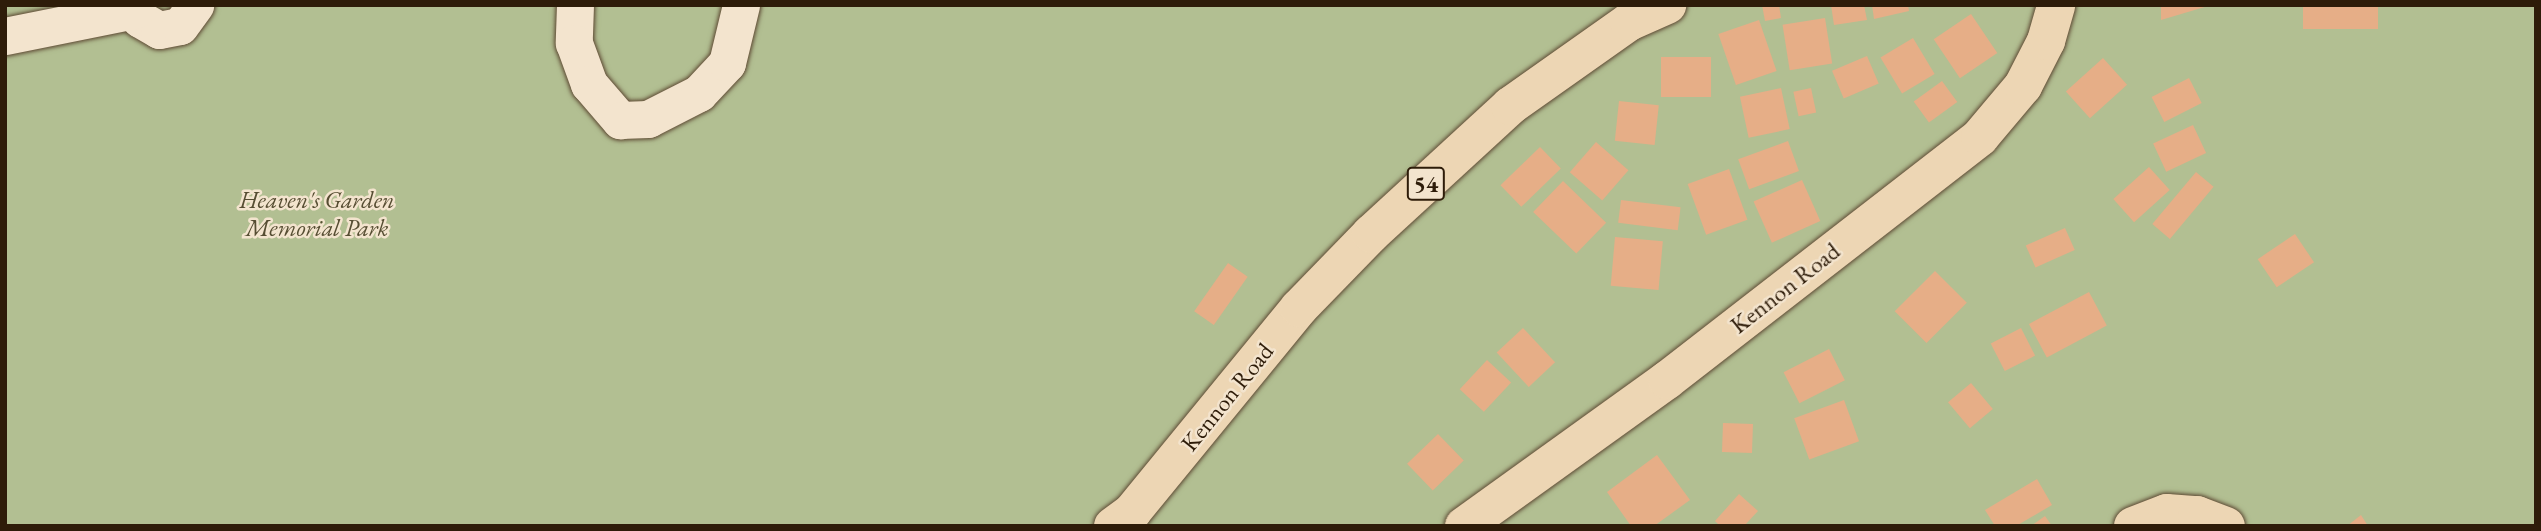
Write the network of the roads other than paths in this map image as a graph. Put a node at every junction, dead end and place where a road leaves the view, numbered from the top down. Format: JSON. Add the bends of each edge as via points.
{"nodes":[{"id":1,"x":195,"y":5,"type":"edge"},
{"id":2,"x":575,"y":5,"type":"edge"},
{"id":3,"x":741,"y":5,"type":"edge"},
{"id":4,"x":1667,"y":5,"type":"edge"},
{"id":5,"x":2056,"y":5,"type":"edge"},
{"id":6,"x":134,"y":7,"type":"edge"},
{"id":7,"x":5,"y":36,"type":"edge"},
{"id":8,"x":1113,"y":526,"type":"edge"},
{"id":9,"x":1464,"y":526,"type":"edge"},
{"id":10,"x":2133,"y":526,"type":"edge"},
{"id":11,"x":2226,"y":526,"type":"edge"}],
"edges":[{"from":1,"to":6,"type":"street","via":[[188,19],[169,29],[148,26]]},
{"from":2,"to":3,"type":"street","via":[[574,43],[589,84],[620,120],[648,119],[699,93],[727,63]]},
{"from":4,"to":8,"type":"highway","name":"Kennon Road","number":"54","via":[[1629,22],[1510,106],[1371,234],[1299,308],[1132,512]]},
{"from":5,"to":9,"type":"highway","name":"Kennon Road","via":[[2046,41],[2023,86],[1980,137],[1667,380]]},
{"from":6,"to":7,"type":"street"},
{"from":10,"to":11,"type":"highway","via":[[2167,513],[2197,515]]}]}
